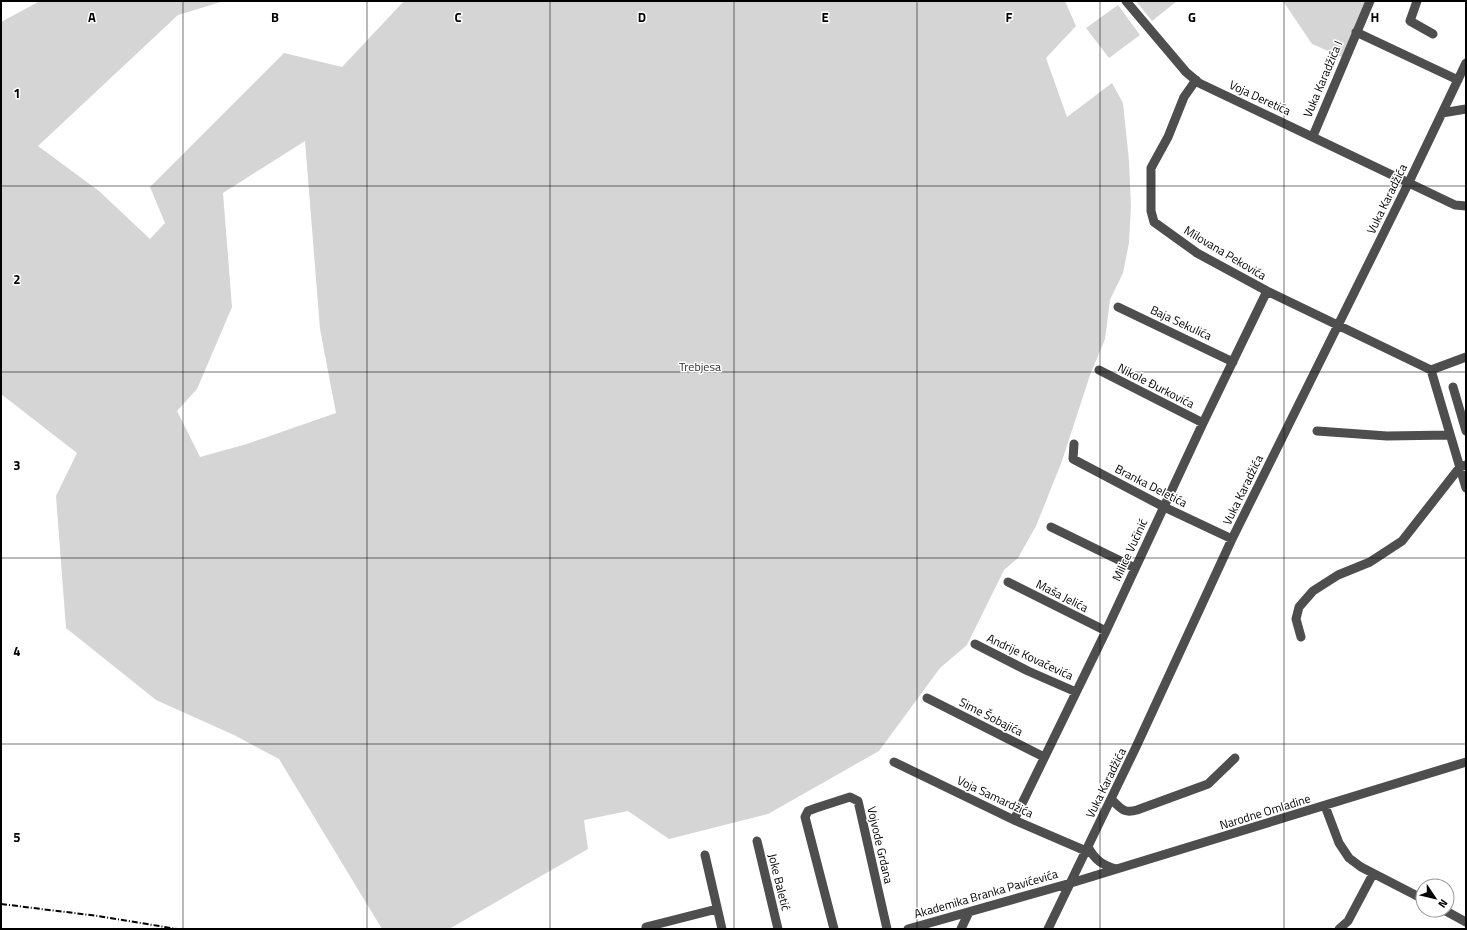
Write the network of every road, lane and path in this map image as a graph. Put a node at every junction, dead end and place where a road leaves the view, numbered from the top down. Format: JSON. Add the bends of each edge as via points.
{"nodes":[{"id":1,"x":1126,"y":1,"type":"edge"},
{"id":2,"x":1370,"y":1,"type":"edge"},
{"id":3,"x":1417,"y":1,"type":"edge"},
{"id":4,"x":1356,"y":32,"type":"junction"},
{"id":5,"x":1433,"y":34,"type":"dead end"},
{"id":6,"x":1466,"y":64,"type":"edge"},
{"id":7,"x":1196,"y":80,"type":"junction"},
{"id":8,"x":1458,"y":80,"type":"junction"},
{"id":9,"x":1466,"y":109,"type":"edge"},
{"id":10,"x":1442,"y":113,"type":"junction"},
{"id":11,"x":1313,"y":136,"type":"junction"},
{"id":12,"x":1409,"y":182,"type":"junction"},
{"id":13,"x":1466,"y":206,"type":"edge"},
{"id":14,"x":1267,"y":291,"type":"junction"},
{"id":15,"x":1118,"y":307,"type":"dead end"},
{"id":16,"x":1338,"y":324,"type":"junction"},
{"id":17,"x":1466,"y":357,"type":"edge"},
{"id":18,"x":1233,"y":362,"type":"junction"},
{"id":19,"x":1099,"y":370,"type":"dead end"},
{"id":20,"x":1431,"y":370,"type":"junction"},
{"id":21,"x":1453,"y":388,"type":"dead end"},
{"id":22,"x":1203,"y":423,"type":"junction"},
{"id":23,"x":1316,"y":431,"type":"dead end"},
{"id":24,"x":1466,"y":431,"type":"edge"},
{"id":25,"x":1450,"y":436,"type":"junction"},
{"id":26,"x":1074,"y":444,"type":"dead end"},
{"id":27,"x":1463,"y":466,"type":"edge"},
{"id":28,"x":1466,"y":488,"type":"edge"},
{"id":29,"x":1164,"y":506,"type":"junction"},
{"id":30,"x":1051,"y":527,"type":"dead end"},
{"id":31,"x":1232,"y":539,"type":"junction"},
{"id":32,"x":1135,"y":568,"type":"junction"},
{"id":33,"x":1008,"y":582,"type":"dead end"},
{"id":34,"x":1106,"y":631,"type":"junction"},
{"id":35,"x":1301,"y":637,"type":"dead end"},
{"id":36,"x":975,"y":644,"type":"dead end"},
{"id":37,"x":1076,"y":692,"type":"junction"},
{"id":38,"x":927,"y":698,"type":"dead end"},
{"id":39,"x":1044,"y":757,"type":"junction"},
{"id":40,"x":1235,"y":758,"type":"dead end"},
{"id":41,"x":894,"y":762,"type":"dead end"},
{"id":42,"x":1466,"y":762,"type":"edge"},
{"id":43,"x":1111,"y":799,"type":"junction"},
{"id":44,"x":1325,"y":806,"type":"junction"},
{"id":45,"x":1014,"y":820,"type":"junction"},
{"id":46,"x":757,"y":841,"type":"dead end"},
{"id":47,"x":1087,"y":849,"type":"junction"},
{"id":48,"x":705,"y":855,"type":"dead end"},
{"id":49,"x":1116,"y":869,"type":"junction"},
{"id":50,"x":1374,"y":874,"type":"junction"},
{"id":51,"x":1070,"y":883,"type":"junction"},
{"id":52,"x":1415,"y":895,"type":"edge"},
{"id":53,"x":717,"y":909,"type":"junction"},
{"id":54,"x":969,"y":912,"type":"junction"},
{"id":55,"x":1455,"y":916,"type":"edge"},
{"id":56,"x":1466,"y":922,"type":"edge"},
{"id":57,"x":646,"y":927,"type":"dead end"},
{"id":58,"x":722,"y":929,"type":"edge"},
{"id":59,"x":778,"y":929,"type":"edge"},
{"id":60,"x":834,"y":929,"type":"edge"},
{"id":61,"x":887,"y":929,"type":"edge"},
{"id":62,"x":908,"y":929,"type":"edge"},
{"id":63,"x":961,"y":929,"type":"edge"},
{"id":64,"x":1048,"y":929,"type":"edge"},
{"id":65,"x":1340,"y":929,"type":"edge"}],
"edges":[{"from":1,"to":7,"type":"street","name":"Voja Deretića","via":[[1186,72]]},
{"from":2,"to":4,"type":"street","name":"Vuka Karadžića I"},
{"from":3,"to":5,"type":"street","via":[[1410,21]]},
{"from":4,"to":8,"type":"street","name":"Vuka Karadžića I"},
{"from":4,"to":11,"type":"street","name":"Vuka Karadžića I"},
{"from":6,"to":8,"type":"street","name":"Vuka Karadžića"},
{"from":7,"to":11,"type":"street","name":"Voja Deretića"},
{"from":7,"to":14,"type":"street","name":"Milovana Pekovića","via":[[1184,97],[1168,137],[1151,168],[1154,222],[1197,253]]},
{"from":8,"to":10,"type":"street","name":"Vuka Karadžića"},
{"from":9,"to":10,"type":"street"},
{"from":10,"to":12,"type":"street","name":"Vuka Karadžića"},
{"from":11,"to":12,"type":"street","name":"Voja Deretića"},
{"from":12,"to":13,"type":"street","name":"Voja Deretića","via":[[1455,204]]},
{"from":12,"to":16,"type":"street","name":"Vuka Karadžića"},
{"from":14,"to":16,"type":"street","name":"Milovana Pekovića"},
{"from":14,"to":18,"type":"street","name":"Milice Vučinić"},
{"from":15,"to":18,"type":"street","name":"Baja Sekulića"},
{"from":16,"to":20,"type":"street","name":"Milovana Pekovića"},
{"from":16,"to":31,"type":"street","name":"Vuka Karadžića"},
{"from":17,"to":20,"type":"street"},
{"from":18,"to":22,"type":"street","name":"Milice Vučinić"},
{"from":19,"to":22,"type":"street","name":"Nikole Đurkovića"},
{"from":20,"to":25,"type":"street"},
{"from":21,"to":24,"type":"street"},
{"from":22,"to":29,"type":"street","name":"Milice Vučinić"},
{"from":23,"to":25,"type":"street","via":[[1387,436]]},
{"from":25,"to":27,"type":"street"},
{"from":26,"to":29,"type":"street","name":"Branka Deletića","via":[[1073,459]]},
{"from":27,"to":28,"type":"street"},
{"from":27,"to":35,"type":"street","via":[[1402,541],[1370,562],[1338,575],[1314,591],[1299,607],[1296,619]]},
{"from":29,"to":31,"type":"street","name":"Branka Deletića"},
{"from":29,"to":32,"type":"street","name":"Milice Vučinić"},
{"from":30,"to":32,"type":"street"},
{"from":31,"to":43,"type":"street","name":"Vuka Karadžića"},
{"from":32,"to":34,"type":"street","name":"Milice Vučinić"},
{"from":33,"to":34,"type":"street","name":"Maša Jelića"},
{"from":34,"to":37,"type":"street","name":"Milice Vučinić"},
{"from":36,"to":37,"type":"street","name":"Andrije Kovačevića"},
{"from":37,"to":39,"type":"street","name":"Milice Vučinić"},
{"from":38,"to":39,"type":"street","name":"Sime Šobajića"},
{"from":39,"to":45,"type":"street","name":"Milice Vučinić"},
{"from":40,"to":43,"type":"street","via":[[1208,784],[1137,810],[1125,811]]},
{"from":41,"to":45,"type":"street","name":"Voja Samardžića"},
{"from":42,"to":44,"type":"street","name":"Narodne Omladine"},
{"from":43,"to":47,"type":"street","name":"Vuka Karadžića"},
{"from":44,"to":49,"type":"street","name":"Narodne Omladine"},
{"from":44,"to":50,"type":"street","via":[[1339,843],[1349,858]]},
{"from":45,"to":47,"type":"street","name":"Voja Samardžića"},
{"from":46,"to":59,"type":"street","name":"Joke Baletić"},
{"from":47,"to":49,"type":"street","via":[[1099,862]]},
{"from":47,"to":51,"type":"street","name":"Vuka Karadžića"},
{"from":48,"to":53,"type":"street"},
{"from":49,"to":51,"type":"street","name":"Narodne Omladine"},
{"from":50,"to":52,"type":"street"},
{"from":50,"to":65,"type":"street","via":[[1348,921]]},
{"from":51,"to":54,"type":"street","name":"Akademika Branka Pavićevića"},
{"from":51,"to":64,"type":"street","name":"Vuka Karadžića"},
{"from":53,"to":57,"type":"street"},
{"from":53,"to":58,"type":"street"},
{"from":54,"to":62,"type":"street","name":"Akademika Branka Pavićevića"},
{"from":54,"to":63,"type":"street"},
{"from":55,"to":56,"type":"street"},
{"from":60,"to":61,"type":"street","name":"Vojvode Grdana","via":[[805,818],[808,811],[850,797],[858,801]]}]}
